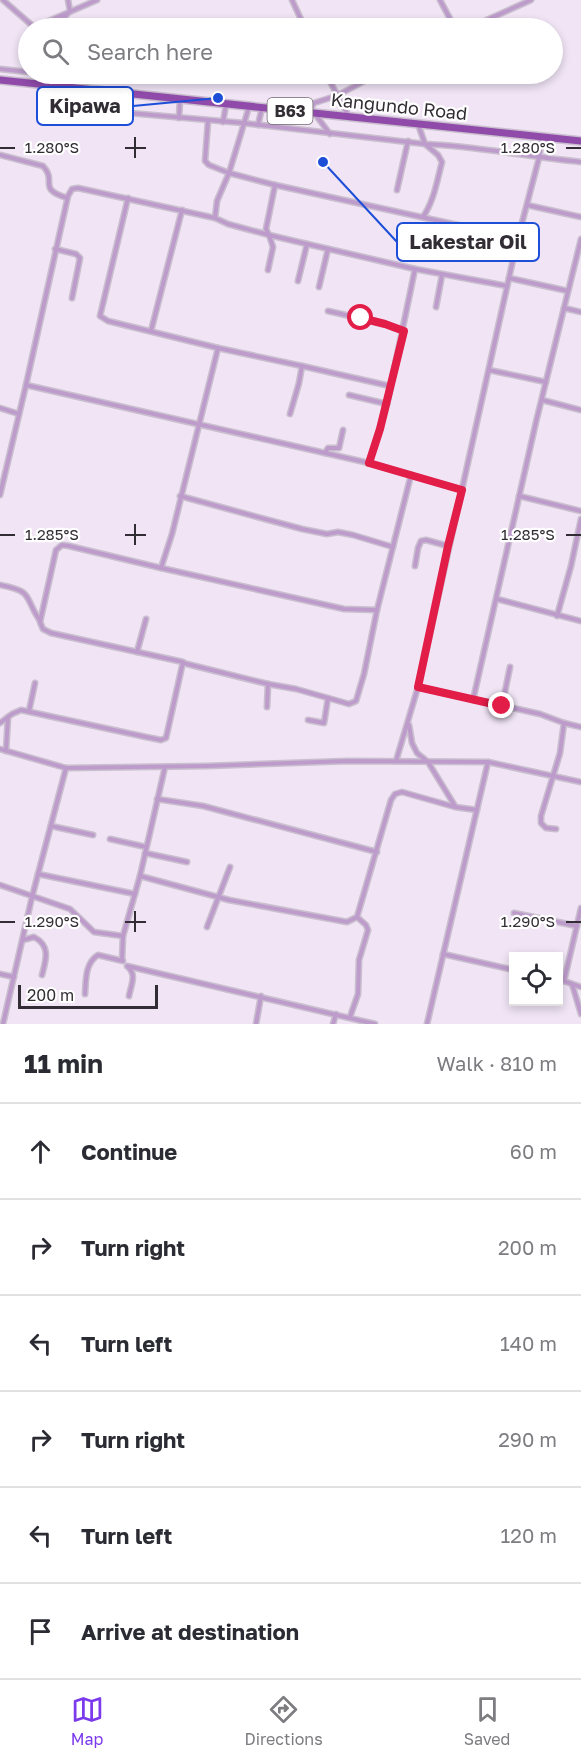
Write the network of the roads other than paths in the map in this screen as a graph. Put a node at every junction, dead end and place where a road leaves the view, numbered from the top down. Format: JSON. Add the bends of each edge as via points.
{"nodes":[{"id":1,"x":3,"y":0,"type":"edge"},
{"id":2,"x":68,"y":0,"type":"edge"},
{"id":3,"x":97,"y":0,"type":"edge"},
{"id":4,"x":293,"y":0,"type":"edge"},
{"id":5,"x":440,"y":0,"type":"edge"},
{"id":6,"x":531,"y":0,"type":"edge"},
{"id":7,"x":70,"y":11,"type":"junction"},
{"id":8,"x":24,"y":18,"type":"edge"},
{"id":9,"x":56,"y":18,"type":"edge"},
{"id":10,"x":64,"y":18,"type":"edge"},
{"id":11,"x":301,"y":18,"type":"edge"},
{"id":12,"x":450,"y":18,"type":"edge"},
{"id":13,"x":491,"y":18,"type":"edge"},
{"id":14,"x":0,"y":69,"type":"edge"},
{"id":15,"x":18,"y":71,"type":"edge"},
{"id":16,"x":0,"y":80,"type":"edge"},
{"id":17,"x":18,"y":82,"type":"edge"},
{"id":18,"x":36,"y":84,"type":"edge"},
{"id":19,"x":331,"y":84,"type":"edge"},
{"id":20,"x":359,"y":84,"type":"edge"},
{"id":21,"x":45,"y":85,"type":"junction"},
{"id":22,"x":84,"y":90,"type":"junction"},
{"id":23,"x":336,"y":96,"type":"junction"},
{"id":24,"x":180,"y":99,"type":"junction"},
{"id":25,"x":226,"y":103,"type":"junction"},
{"id":26,"x":249,"y":106,"type":"junction"},
{"id":27,"x":262,"y":107,"type":"junction"},
{"id":28,"x":83,"y":111,"type":"junction"},
{"id":29,"x":312,"y":113,"type":"junction"},
{"id":30,"x":349,"y":117,"type":"junction"},
{"id":31,"x":179,"y":118,"type":"junction"},
{"id":32,"x":208,"y":121,"type":"junction"},
{"id":33,"x":223,"y":122,"type":"junction"},
{"id":34,"x":243,"y":123,"type":"junction"},
{"id":35,"x":418,"y":124,"type":"junction"},
{"id":36,"x":258,"y":125,"type":"junction"},
{"id":37,"x":330,"y":134,"type":"junction"},
{"id":38,"x":542,"y":138,"type":"junction"},
{"id":39,"x":408,"y":141,"type":"junction"},
{"id":40,"x":581,"y":141,"type":"edge"},
{"id":41,"x":425,"y":144,"type":"junction"},
{"id":42,"x":0,"y":155,"type":"edge"},
{"id":43,"x":539,"y":158,"type":"junction"},
{"id":44,"x":581,"y":162,"type":"edge"},
{"id":45,"x":229,"y":173,"type":"junction"},
{"id":46,"x":275,"y":185,"type":"junction"},
{"id":47,"x":397,"y":190,"type":"dead end"},
{"id":48,"x":67,"y":198,"type":"junction"},
{"id":49,"x":128,"y":198,"type":"junction"},
{"id":50,"x":527,"y":204,"type":"junction"},
{"id":51,"x":182,"y":210,"type":"junction"},
{"id":52,"x":215,"y":218,"type":"junction"},
{"id":53,"x":423,"y":218,"type":"junction"},
{"id":54,"x":581,"y":218,"type":"edge"},
{"id":55,"x":269,"y":235,"type":"junction"},
{"id":56,"x":581,"y":239,"type":"edge"},
{"id":57,"x":517,"y":242,"type":"junction"},
{"id":58,"x":307,"y":244,"type":"junction"},
{"id":59,"x":55,"y":249,"type":"junction"},
{"id":60,"x":327,"y":249,"type":"junction"},
{"id":61,"x":416,"y":269,"type":"junction"},
{"id":62,"x":268,"y":270,"type":"dead end"},
{"id":63,"x":442,"y":275,"type":"junction"},
{"id":64,"x":509,"y":278,"type":"junction"},
{"id":65,"x":298,"y":281,"type":"dead end"},
{"id":66,"x":507,"y":286,"type":"junction"},
{"id":67,"x":319,"y":287,"type":"dead end"},
{"id":68,"x":568,"y":291,"type":"junction"},
{"id":69,"x":72,"y":298,"type":"dead end"},
{"id":70,"x":436,"y":307,"type":"dead end"},
{"id":71,"x":564,"y":308,"type":"junction"},
{"id":72,"x":328,"y":311,"type":"dead end"},
{"id":73,"x":581,"y":312,"type":"edge"},
{"id":74,"x":404,"y":331,"type":"junction"},
{"id":75,"x":151,"y":332,"type":"junction"},
{"id":76,"x":218,"y":348,"type":"junction"},
{"id":77,"x":302,"y":366,"type":"junction"},
{"id":78,"x":489,"y":370,"type":"junction"},
{"id":79,"x":546,"y":382,"type":"junction"},
{"id":80,"x":26,"y":385,"type":"junction"},
{"id":81,"x":390,"y":386,"type":"junction"},
{"id":82,"x":349,"y":395,"type":"dead end"},
{"id":83,"x":542,"y":400,"type":"junction"},
{"id":84,"x":387,"y":404,"type":"junction"},
{"id":85,"x":0,"y":408,"type":"edge"},
{"id":86,"x":581,"y":410,"type":"edge"},
{"id":87,"x":19,"y":414,"type":"junction"},
{"id":88,"x":290,"y":414,"type":"dead end"},
{"id":89,"x":199,"y":425,"type":"junction"},
{"id":90,"x":344,"y":430,"type":"dead end"},
{"id":91,"x":325,"y":453,"type":"junction"},
{"id":92,"x":369,"y":463,"type":"junction"},
{"id":93,"x":411,"y":476,"type":"junction"},
{"id":94,"x":462,"y":490,"type":"junction"},
{"id":95,"x":0,"y":493,"type":"edge"},
{"id":96,"x":180,"y":496,"type":"junction"},
{"id":97,"x":519,"y":496,"type":"junction"},
{"id":98,"x":581,"y":511,"type":"edge"},
{"id":99,"x":581,"y":519,"type":"edge"},
{"id":100,"x":448,"y":546,"type":"junction"},
{"id":101,"x":393,"y":547,"type":"junction"},
{"id":102,"x":415,"y":566,"type":"dead end"},
{"id":103,"x":161,"y":567,"type":"junction"},
{"id":104,"x":0,"y":585,"type":"edge"},
{"id":105,"x":496,"y":599,"type":"junction"},
{"id":106,"x":377,"y":610,"type":"junction"},
{"id":107,"x":557,"y":616,"type":"junction"},
{"id":108,"x":146,"y":619,"type":"dead end"},
{"id":109,"x":581,"y":621,"type":"edge"},
{"id":110,"x":40,"y":622,"type":"junction"},
{"id":111,"x":137,"y":652,"type":"junction"},
{"id":112,"x":183,"y":662,"type":"junction"},
{"id":113,"x":510,"y":667,"type":"dead end"},
{"id":114,"x":35,"y":684,"type":"dead end"},
{"id":115,"x":268,"y":684,"type":"junction"},
{"id":116,"x":418,"y":687,"type":"junction"},
{"id":117,"x":328,"y":698,"type":"junction"},
{"id":118,"x":473,"y":700,"type":"junction"},
{"id":119,"x":502,"y":706,"type":"junction"},
{"id":120,"x":267,"y":707,"type":"dead end"},
{"id":121,"x":29,"y":711,"type":"junction"},
{"id":122,"x":8,"y":717,"type":"junction"},
{"id":123,"x":308,"y":720,"type":"dead end"},
{"id":124,"x":409,"y":721,"type":"junction"},
{"id":125,"x":0,"y":723,"type":"edge"},
{"id":126,"x":564,"y":723,"type":"junction"},
{"id":127,"x":581,"y":727,"type":"edge"},
{"id":128,"x":0,"y":749,"type":"edge"},
{"id":129,"x":6,"y":751,"type":"junction"},
{"id":130,"x":396,"y":761,"type":"junction"},
{"id":131,"x":428,"y":762,"type":"junction"},
{"id":132,"x":488,"y":762,"type":"junction"},
{"id":133,"x":165,"y":767,"type":"junction"},
{"id":134,"x":66,"y":768,"type":"junction"},
{"id":135,"x":554,"y":776,"type":"junction"},
{"id":136,"x":581,"y":782,"type":"edge"},
{"id":137,"x":157,"y":799,"type":"junction"},
{"id":138,"x":455,"y":807,"type":"junction"},
{"id":139,"x":477,"y":810,"type":"junction"},
{"id":140,"x":51,"y":826,"type":"junction"},
{"id":141,"x":556,"y":829,"type":"dead end"},
{"id":142,"x":93,"y":835,"type":"dead end"},
{"id":143,"x":110,"y":839,"type":"dead end"},
{"id":144,"x":146,"y":847,"type":"junction"},
{"id":145,"x":377,"y":852,"type":"junction"},
{"id":146,"x":145,"y":853,"type":"junction"},
{"id":147,"x":188,"y":862,"type":"dead end"},
{"id":148,"x":230,"y":867,"type":"dead end"},
{"id":149,"x":38,"y":874,"type":"junction"},
{"id":150,"x":140,"y":876,"type":"junction"},
{"id":151,"x":0,"y":885,"type":"edge"},
{"id":152,"x":135,"y":894,"type":"junction"},
{"id":153,"x":32,"y":897,"type":"junction"},
{"id":154,"x":220,"y":898,"type":"junction"},
{"id":155,"x":581,"y":908,"type":"edge"},
{"id":156,"x":514,"y":913,"type":"dead end"},
{"id":157,"x":357,"y":917,"type":"junction"},
{"id":158,"x":577,"y":926,"type":"junction"},
{"id":159,"x":207,"y":927,"type":"dead end"},
{"id":160,"x":123,"y":936,"type":"junction"},
{"id":161,"x":23,"y":940,"type":"junction"},
{"id":162,"x":443,"y":954,"type":"junction"},
{"id":163,"x":122,"y":960,"type":"junction"},
{"id":164,"x":127,"y":966,"type":"junction"},
{"id":165,"x":509,"y":969,"type":"edge"},
{"id":166,"x":563,"y":973,"type":"edge"},
{"id":167,"x":0,"y":974,"type":"edge"},
{"id":168,"x":42,"y":975,"type":"dead end"},
{"id":169,"x":14,"y":977,"type":"junction"},
{"id":170,"x":563,"y":981,"type":"edge"},
{"id":171,"x":572,"y":984,"type":"junction"},
{"id":172,"x":581,"y":987,"type":"edge"},
{"id":173,"x":85,"y":994,"type":"dead end"},
{"id":174,"x":129,"y":996,"type":"dead end"},
{"id":175,"x":261,"y":996,"type":"junction"},
{"id":176,"x":336,"y":1014,"type":"junction"},
{"id":177,"x":581,"y":1014,"type":"edge"},
{"id":178,"x":350,"y":1017,"type":"junction"},
{"id":179,"x":3,"y":1024,"type":"edge"},
{"id":180,"x":256,"y":1024,"type":"edge"},
{"id":181,"x":333,"y":1024,"type":"edge"},
{"id":182,"x":375,"y":1024,"type":"edge"},
{"id":183,"x":427,"y":1024,"type":"edge"}],
"edges":[{"from":1,"to":8,"type":"street"},
{"from":2,"to":7,"type":"street"},
{"from":3,"to":7,"type":"street"},
{"from":4,"to":11,"type":"street"},
{"from":5,"to":12,"type":"street"},
{"from":6,"to":13,"type":"street"},
{"from":7,"to":9,"type":"street"},
{"from":7,"to":10,"type":"street"},
{"from":14,"to":15,"type":"street"},
{"from":16,"to":17,"type":"highway","name":"Kangundo Road","number":"B63"},
{"from":18,"to":21,"type":"highway","name":"Kangundo Road","number":"B63"},
{"from":19,"to":23,"type":"street"},
{"from":20,"to":23,"type":"street"},
{"from":21,"to":22,"type":"highway","name":"Kangundo Road","number":"B63"},
{"from":21,"to":28,"type":"street","via":[[45,101],[64,110]]},
{"from":22,"to":24,"type":"highway","name":"Kangundo Road","number":"B63"},
{"from":22,"to":28,"type":"street"},
{"from":23,"to":29,"type":"street","via":[[314,104]]},
{"from":23,"to":30,"type":"street"},
{"from":24,"to":25,"type":"highway","name":"Kangundo Road","number":"B63"},
{"from":24,"to":31,"type":"street"},
{"from":25,"to":26,"type":"highway","name":"Kangundo Road","number":"B63"},
{"from":25,"to":33,"type":"street"},
{"from":26,"to":27,"type":"highway","name":"Kangundo Road","number":"B63"},
{"from":26,"to":34,"type":"street"},
{"from":27,"to":29,"type":"highway","name":"Kangundo Road","number":"B63"},
{"from":27,"to":36,"type":"street"},
{"from":28,"to":31,"type":"street"},
{"from":29,"to":30,"type":"highway","name":"Kangundo Road","number":"B63"},
{"from":29,"to":37,"type":"street"},
{"from":30,"to":35,"type":"highway","name":"Kangundo Road","number":"B63"},
{"from":31,"to":32,"type":"street"},
{"from":32,"to":33,"type":"street"},
{"from":32,"to":45,"type":"street","via":[[205,161]]},
{"from":33,"to":34,"type":"street"},
{"from":34,"to":36,"type":"street"},
{"from":34,"to":45,"type":"street"},
{"from":35,"to":38,"type":"highway","name":"Kangundo Road","number":"B63"},
{"from":35,"to":41,"type":"street"},
{"from":36,"to":37,"type":"street"},
{"from":37,"to":39,"type":"street"},
{"from":38,"to":40,"type":"highway","name":"Kangundo Road","number":"B63"},
{"from":38,"to":43,"type":"street"},
{"from":39,"to":41,"type":"street"},
{"from":39,"to":47,"type":"street"},
{"from":41,"to":43,"type":"street"},
{"from":41,"to":53,"type":"street","via":[[442,162],[434,195]]},
{"from":42,"to":48,"type":"street","via":[[43,166],[50,190]]},
{"from":43,"to":44,"type":"street"},
{"from":43,"to":50,"type":"street"},
{"from":45,"to":46,"type":"street"},
{"from":45,"to":52,"type":"street","via":[[217,201]]},
{"from":46,"to":53,"type":"street"},
{"from":46,"to":55,"type":"street","via":[[266,224]]},
{"from":48,"to":49,"type":"street","via":[[72,189],[78,188]]},
{"from":48,"to":59,"type":"street"},
{"from":49,"to":51,"type":"street"},
{"from":49,"to":75,"type":"street","via":[[100,316]]},
{"from":50,"to":54,"type":"street"},
{"from":50,"to":57,"type":"street"},
{"from":51,"to":52,"type":"street"},
{"from":51,"to":75,"type":"street"},
{"from":52,"to":55,"type":"street"},
{"from":53,"to":57,"type":"street"},
{"from":55,"to":58,"type":"street"},
{"from":55,"to":62,"type":"street","via":[[273,247]]},
{"from":56,"to":68,"type":"street"},
{"from":57,"to":64,"type":"street"},
{"from":58,"to":60,"type":"street"},
{"from":58,"to":65,"type":"street"},
{"from":59,"to":69,"type":"street","via":[[80,258]]},
{"from":59,"to":80,"type":"street"},
{"from":60,"to":61,"type":"street"},
{"from":60,"to":67,"type":"street"},
{"from":61,"to":63,"type":"street"},
{"from":61,"to":74,"type":"street"},
{"from":63,"to":66,"type":"street"},
{"from":63,"to":70,"type":"street"},
{"from":64,"to":66,"type":"street"},
{"from":64,"to":68,"type":"street"},
{"from":66,"to":78,"type":"street"},
{"from":68,"to":71,"type":"street"},
{"from":71,"to":73,"type":"street"},
{"from":71,"to":79,"type":"street"},
{"from":72,"to":74,"type":"street"},
{"from":74,"to":81,"type":"street"},
{"from":75,"to":76,"type":"street"},
{"from":76,"to":77,"type":"street"},
{"from":76,"to":89,"type":"street"},
{"from":77,"to":81,"type":"street"},
{"from":77,"to":88,"type":"street"},
{"from":78,"to":79,"type":"street"},
{"from":78,"to":94,"type":"street"},
{"from":79,"to":83,"type":"street"},
{"from":80,"to":87,"type":"street"},
{"from":80,"to":89,"type":"street"},
{"from":81,"to":84,"type":"street"},
{"from":82,"to":84,"type":"street"},
{"from":83,"to":86,"type":"street"},
{"from":83,"to":97,"type":"street"},
{"from":84,"to":92,"type":"street"},
{"from":85,"to":87,"type":"street"},
{"from":87,"to":95,"type":"street"},
{"from":89,"to":91,"type":"street"},
{"from":89,"to":96,"type":"street"},
{"from":90,"to":91,"type":"street","via":[[339,447],[328,448]]},
{"from":91,"to":92,"type":"street"},
{"from":92,"to":93,"type":"street"},
{"from":93,"to":94,"type":"street"},
{"from":93,"to":101,"type":"street"},
{"from":94,"to":100,"type":"street"},
{"from":96,"to":101,"type":"street","via":[[302,530],[338,532]]},
{"from":96,"to":103,"type":"street"},
{"from":97,"to":98,"type":"street"},
{"from":97,"to":105,"type":"street"},
{"from":99,"to":107,"type":"street"},
{"from":100,"to":102,"type":"street","via":[[421,541]]},
{"from":100,"to":116,"type":"street"},
{"from":101,"to":106,"type":"street"},
{"from":103,"to":106,"type":"street","via":[[344,609]]},
{"from":103,"to":110,"type":"street","via":[[62,545],[56,550]]},
{"from":104,"to":110,"type":"street","via":[[23,591]]},
{"from":105,"to":107,"type":"street"},
{"from":105,"to":118,"type":"street"},
{"from":106,"to":117,"type":"street","via":[[356,701],[350,704]]},
{"from":107,"to":109,"type":"street"},
{"from":108,"to":111,"type":"street"},
{"from":110,"to":111,"type":"street","via":[[51,633]]},
{"from":111,"to":112,"type":"street"},
{"from":112,"to":115,"type":"street"},
{"from":112,"to":121,"type":"street","via":[[166,738],[161,740]]},
{"from":113,"to":119,"type":"street"},
{"from":114,"to":121,"type":"street"},
{"from":115,"to":117,"type":"street"},
{"from":115,"to":120,"type":"street"},
{"from":116,"to":118,"type":"street"},
{"from":116,"to":124,"type":"street"},
{"from":117,"to":123,"type":"street","via":[[324,723]]},
{"from":118,"to":119,"type":"street"},
{"from":119,"to":126,"type":"street"},
{"from":121,"to":122,"type":"street","via":[[21,710]]},
{"from":122,"to":125,"type":"street"},
{"from":122,"to":129,"type":"street"},
{"from":124,"to":130,"type":"street"},
{"from":124,"to":131,"type":"street","via":[[412,743]]},
{"from":126,"to":127,"type":"street"},
{"from":126,"to":135,"type":"street"},
{"from":128,"to":129,"type":"street"},
{"from":129,"to":134,"type":"street"},
{"from":130,"to":131,"type":"street"},
{"from":130,"to":133,"type":"street"},
{"from":131,"to":132,"type":"street"},
{"from":131,"to":138,"type":"street"},
{"from":132,"to":135,"type":"street"},
{"from":132,"to":139,"type":"street"},
{"from":133,"to":134,"type":"street"},
{"from":133,"to":137,"type":"street"},
{"from":134,"to":140,"type":"street"},
{"from":135,"to":136,"type":"street"},
{"from":135,"to":141,"type":"street","via":[[541,823]]},
{"from":137,"to":144,"type":"street"},
{"from":137,"to":145,"type":"street","via":[[203,806]]},
{"from":138,"to":139,"type":"street"},
{"from":138,"to":145,"type":"street","via":[[421,796],[395,794]]},
{"from":139,"to":162,"type":"street"},
{"from":140,"to":142,"type":"street"},
{"from":140,"to":149,"type":"street"},
{"from":143,"to":144,"type":"street"},
{"from":144,"to":146,"type":"street"},
{"from":145,"to":157,"type":"street"},
{"from":146,"to":147,"type":"street"},
{"from":146,"to":150,"type":"street"},
{"from":148,"to":154,"type":"street"},
{"from":149,"to":152,"type":"street"},
{"from":149,"to":153,"type":"street"},
{"from":150,"to":152,"type":"street"},
{"from":150,"to":154,"type":"street"},
{"from":151,"to":153,"type":"street"},
{"from":152,"to":160,"type":"street"},
{"from":153,"to":160,"type":"street","via":[[70,909],[94,932]]},
{"from":153,"to":161,"type":"street"},
{"from":154,"to":157,"type":"street","via":[[331,920],[347,922]]},
{"from":154,"to":159,"type":"street"},
{"from":155,"to":158,"type":"street"},
{"from":156,"to":158,"type":"street"},
{"from":157,"to":178,"type":"street","via":[[368,930],[359,960],[358,994]]},
{"from":158,"to":166,"type":"street"},
{"from":160,"to":163,"type":"street"},
{"from":161,"to":168,"type":"street","via":[[34,937],[46,949]]},
{"from":161,"to":169,"type":"street"},
{"from":162,"to":165,"type":"street"},
{"from":162,"to":183,"type":"street"},
{"from":163,"to":164,"type":"street"},
{"from":163,"to":173,"type":"street","via":[[98,956],[93,959]]},
{"from":164,"to":174,"type":"street","via":[[133,971]]},
{"from":164,"to":175,"type":"street"},
{"from":167,"to":169,"type":"street"},
{"from":169,"to":179,"type":"street"},
{"from":170,"to":171,"type":"street"},
{"from":171,"to":172,"type":"street"},
{"from":171,"to":177,"type":"street"},
{"from":175,"to":176,"type":"street"},
{"from":175,"to":180,"type":"street"},
{"from":176,"to":178,"type":"street"},
{"from":176,"to":181,"type":"street"},
{"from":178,"to":182,"type":"street"}]}
